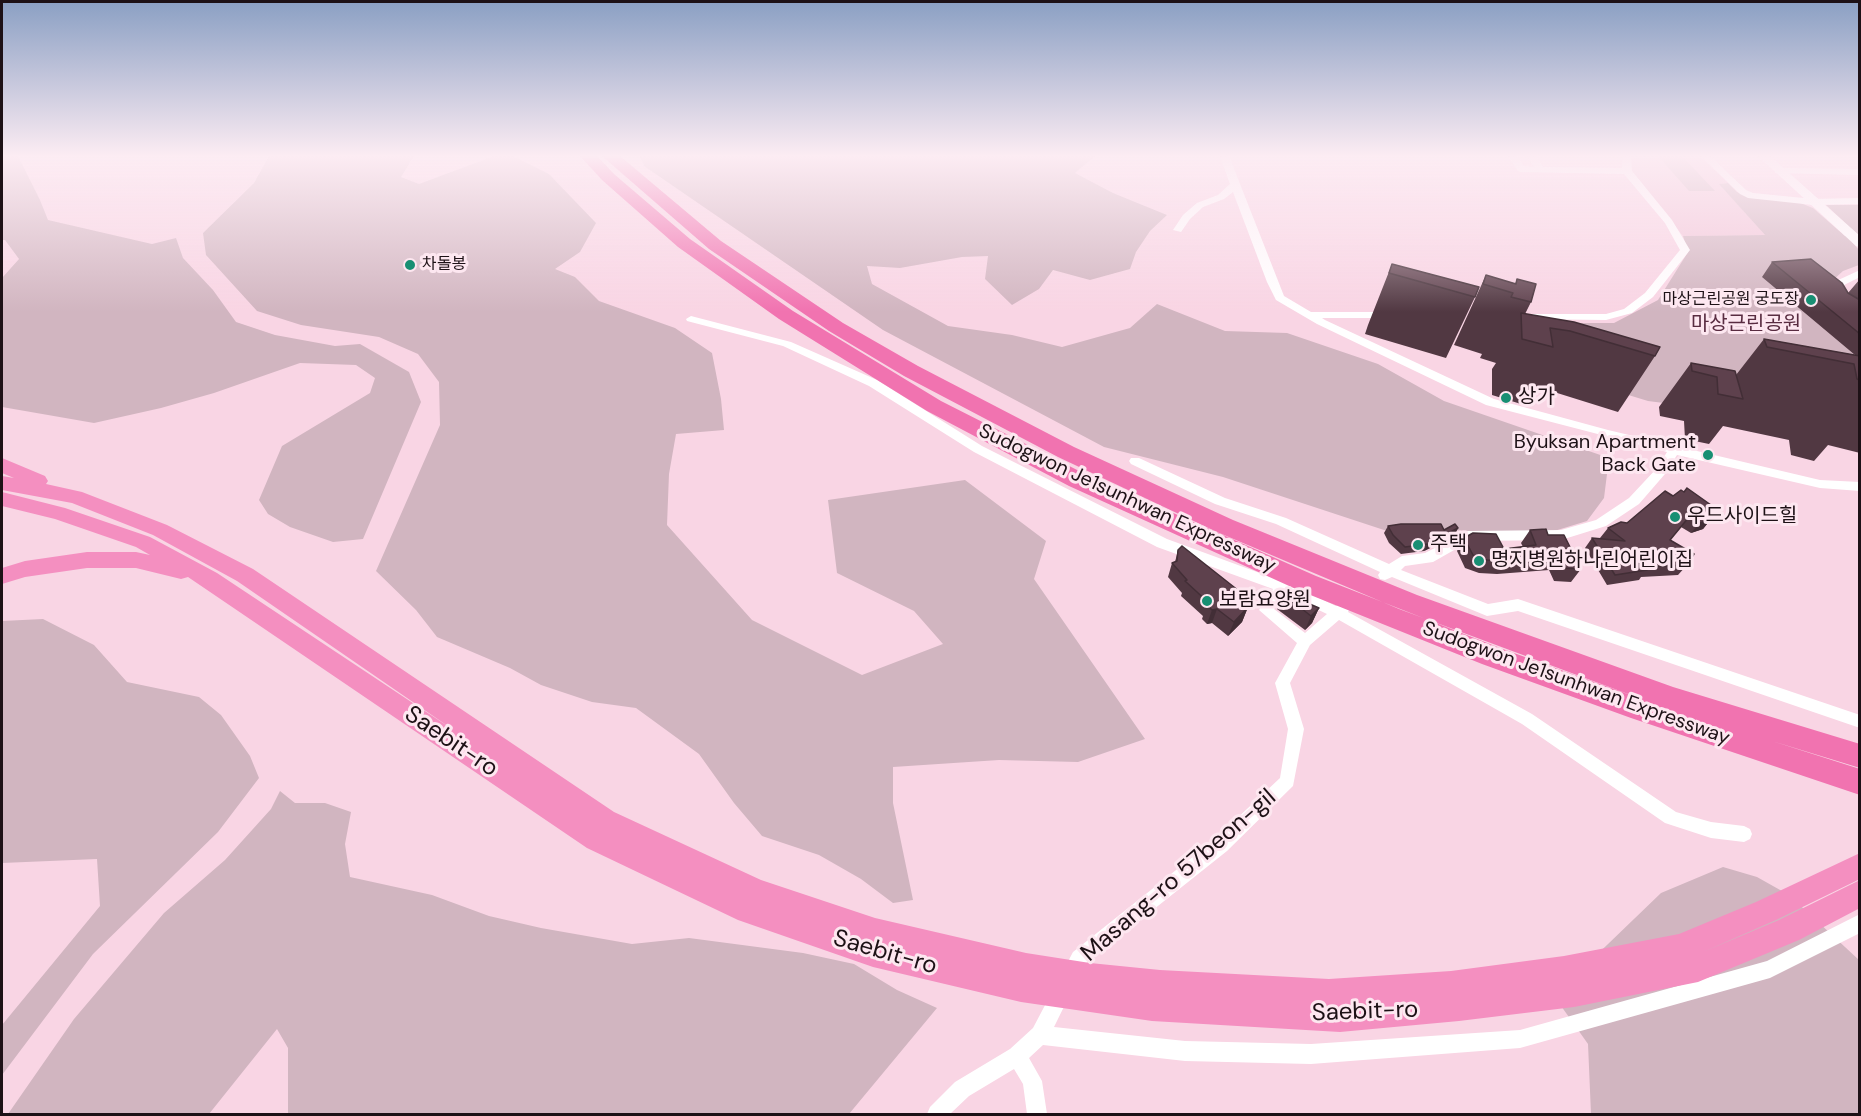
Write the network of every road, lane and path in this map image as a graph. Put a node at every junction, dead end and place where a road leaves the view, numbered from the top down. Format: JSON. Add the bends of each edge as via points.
{"nodes":[{"id":1,"x":644,"y":208,"type":"edge"},
{"id":2,"x":671,"y":208,"type":"edge"},
{"id":3,"x":1196,"y":208,"type":"edge"},
{"id":4,"x":1244,"y":208,"type":"edge"},
{"id":5,"x":1658,"y":208,"type":"edge"},
{"id":6,"x":1820,"y":208,"type":"edge"},
{"id":7,"x":1178,"y":230,"type":"dead end"},
{"id":8,"x":1860,"y":243,"type":"edge"},
{"id":9,"x":1856,"y":278,"type":"edge"},
{"id":10,"x":1309,"y":315,"type":"junction"},
{"id":11,"x":1397,"y":315,"type":"edge"},
{"id":12,"x":1513,"y":318,"type":"edge"},
{"id":13,"x":691,"y":319,"type":"dead end"},
{"id":14,"x":1860,"y":319,"type":"edge"},
{"id":15,"x":1674,"y":450,"type":"junction"},
{"id":16,"x":1135,"y":461,"type":"dead end"},
{"id":17,"x":2,"y":465,"type":"edge"},
{"id":18,"x":2,"y":483,"type":"edge"},
{"id":19,"x":1860,"y":487,"type":"edge"},
{"id":20,"x":75,"y":497,"type":"junction"},
{"id":21,"x":2,"y":499,"type":"edge"},
{"id":22,"x":1387,"y":574,"type":"junction"},
{"id":23,"x":2,"y":576,"type":"edge"},
{"id":24,"x":209,"y":579,"type":"junction"},
{"id":25,"x":1282,"y":587,"type":"junction"},
{"id":26,"x":1341,"y":610,"type":"junction"},
{"id":27,"x":1305,"y":640,"type":"junction"},
{"id":28,"x":1860,"y":722,"type":"edge"},
{"id":29,"x":1860,"y":756,"type":"edge"},
{"id":30,"x":1860,"y":782,"type":"edge"},
{"id":31,"x":1744,"y":834,"type":"dead end"},
{"id":32,"x":1860,"y":865,"type":"edge"},
{"id":33,"x":1860,"y":893,"type":"edge"},
{"id":34,"x":1860,"y":923,"type":"edge"},
{"id":35,"x":1024,"y":977,"type":"junction"},
{"id":36,"x":1156,"y":995,"type":"junction"},
{"id":37,"x":1040,"y":1035,"type":"junction"},
{"id":38,"x":1017,"y":1056,"type":"junction"},
{"id":39,"x":937,"y":1114,"type":"edge"},
{"id":40,"x":1037,"y":1114,"type":"edge"}],
"edges":[{"from":1,"to":30,"type":"highway","name":"Sudogwon Je1sunhwan Expressway","via":[[684,243],[770,305],[934,406],[1077,480],[1307,583],[1491,656],[1631,707]]},
{"from":2,"to":29,"type":"highway","name":"Sudogwon Je1sunhwan Expressway","via":[[715,245],[836,327],[911,371],[1066,452],[1226,526],[1408,602],[1671,698]]},
{"from":3,"to":7,"type":"street"},
{"from":4,"to":10,"type":"street","via":[[1280,298]]},
{"from":5,"to":12,"type":"street","via":[[1685,249],[1649,296],[1628,311],[1606,317]]},
{"from":6,"to":8,"type":"street"},
{"from":9,"to":14,"type":"street","via":[[1838,284],[1836,295]]},
{"from":10,"to":11,"type":"street"},
{"from":10,"to":15,"type":"street","via":[[1490,402]]},
{"from":13,"to":25,"type":"street","via":[[787,344],[873,383],[978,449],[1162,543]]},
{"from":15,"to":19,"type":"street","via":[[1820,484]]},
{"from":15,"to":22,"type":"street","via":[[1634,501],[1601,523],[1561,535],[1468,536],[1428,558],[1402,561]]},
{"from":16,"to":22,"type":"street","via":[[1220,501],[1281,521]]},
{"from":17,"to":20,"type":"highway"},
{"from":18,"to":20,"type":"highway","name":"Saebit-ro"},
{"from":20,"to":35,"type":"highway","name":"Saebit-ro","via":[[160,530],[245,575],[605,820],[756,891]]},
{"from":21,"to":24,"type":"highway","name":"Saebit-ro","via":[[143,542]]},
{"from":22,"to":28,"type":"street","via":[[1487,610],[1518,605]]},
{"from":23,"to":24,"type":"highway","via":[[87,560],[136,560]]},
{"from":24,"to":35,"type":"highway","name":"Saebit-ro","via":[[596,839],[747,911],[873,953]]},
{"from":25,"to":26,"type":"street"},
{"from":25,"to":27,"type":"street","via":[[1266,610]]},
{"from":26,"to":27,"type":"street","name":"Masang-ro 57beon-gil"},
{"from":26,"to":31,"type":"street","via":[[1527,719],[1671,818],[1711,830]]},
{"from":27,"to":37,"type":"street","name":"Masang-ro 57beon-gil","via":[[1282,683],[1296,729],[1287,781],[1221,845],[1079,958]]},
{"from":32,"to":36,"type":"highway","name":"Saebit-ro","via":[[1679,948],[1564,970],[1451,985],[1329,993]]},
{"from":33,"to":36,"type":"highway","name":"Saebit-ro","via":[[1790,930],[1698,968],[1574,993],[1340,1017]]},
{"from":34,"to":37,"type":"street","via":[[1770,969],[1520,1039],[1311,1054],[1185,1051]]},
{"from":35,"to":36,"type":"highway","name":"Saebit-ro"},
{"from":37,"to":38,"type":"street","name":"Masang-ro 57beon-gil"},
{"from":38,"to":39,"type":"street","name":"Masang-ro 57beon-gil","via":[[962,1089]]},
{"from":38,"to":40,"type":"street","via":[[1032,1081]]}]}
